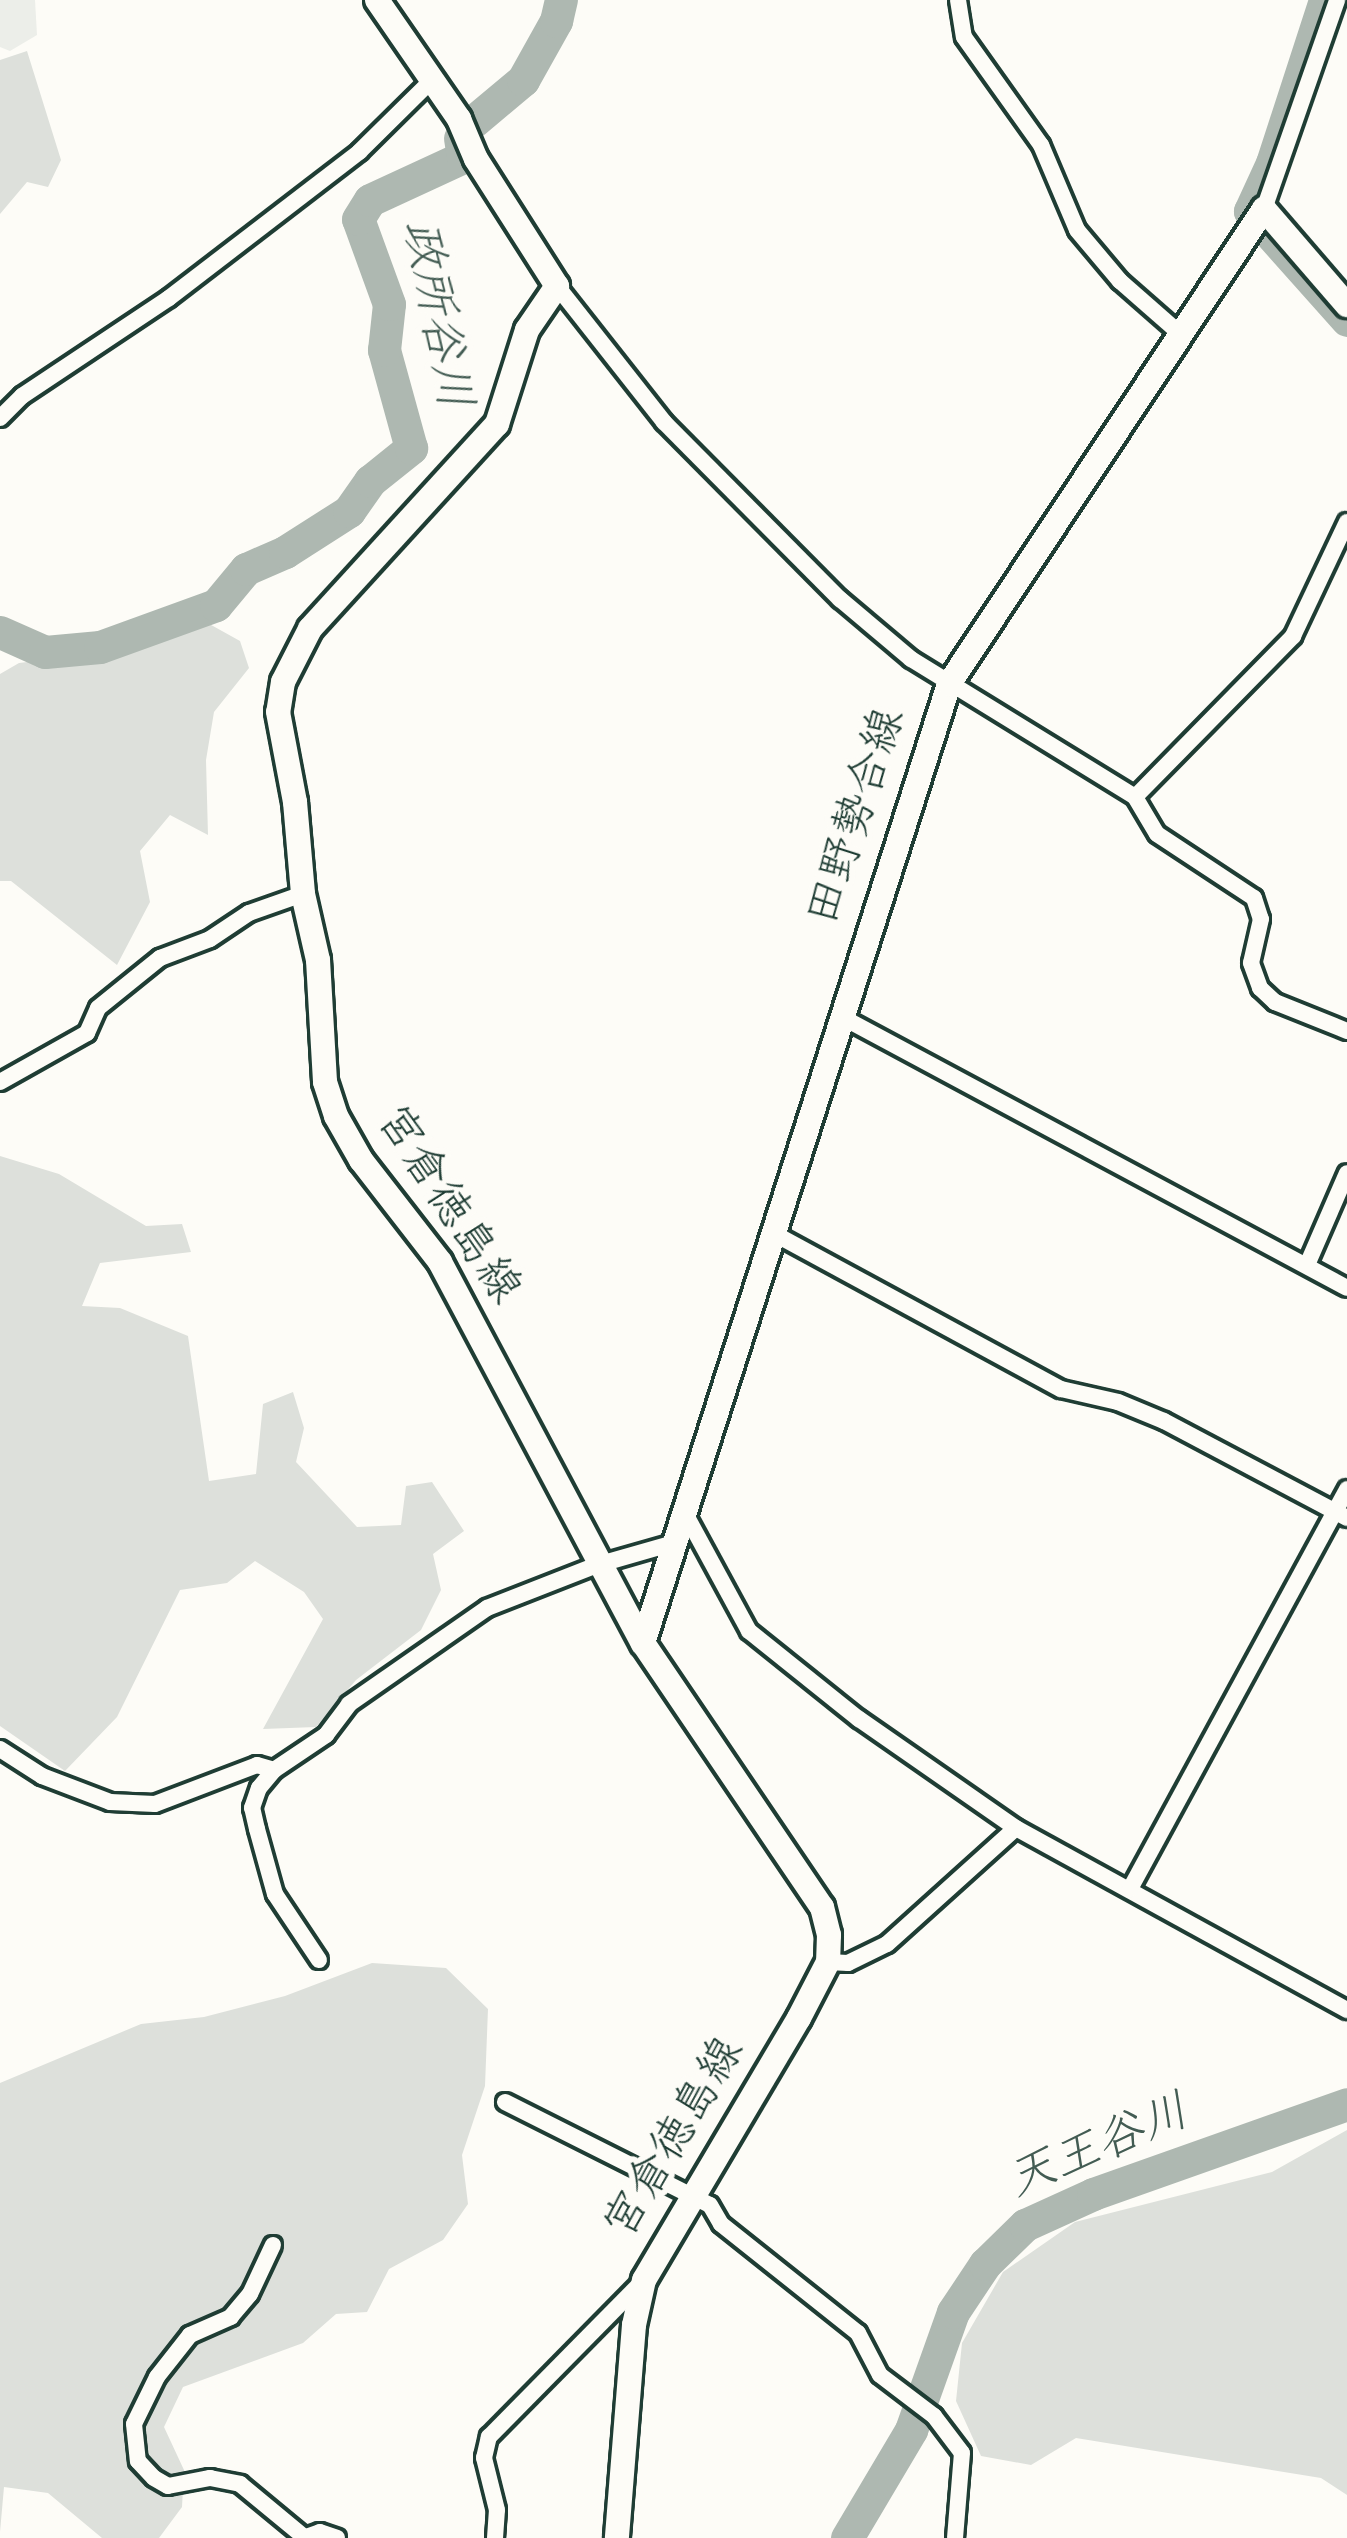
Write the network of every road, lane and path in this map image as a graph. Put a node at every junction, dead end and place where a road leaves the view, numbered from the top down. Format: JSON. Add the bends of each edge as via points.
{"nodes":[{"id":1,"x":377,"y":0,"type":"edge"},
{"id":2,"x":958,"y":0,"type":"edge"},
{"id":3,"x":1337,"y":0,"type":"edge"},
{"id":4,"x":432,"y":80,"type":"junction"},
{"id":5,"x":1264,"y":209,"type":"junction"},
{"id":6,"x":557,"y":286,"type":"junction"},
{"id":7,"x":1347,"y":305,"type":"edge"},
{"id":8,"x":1178,"y":332,"type":"junction"},
{"id":9,"x":0,"y":418,"type":"edge"},
{"id":10,"x":1347,"y":522,"type":"edge"},
{"id":11,"x":949,"y":684,"type":"junction"},
{"id":12,"x":1135,"y":797,"type":"junction"},
{"id":13,"x":303,"y":895,"type":"junction"},
{"id":14,"x":840,"y":1016,"type":"junction"},
{"id":15,"x":1347,"y":1031,"type":"edge"},
{"id":16,"x":0,"y":1082,"type":"edge"},
{"id":17,"x":1347,"y":1172,"type":"edge"},
{"id":18,"x":775,"y":1234,"type":"junction"},
{"id":19,"x":1307,"y":1265,"type":"junction"},
{"id":20,"x":1347,"y":1288,"type":"edge"},
{"id":21,"x":1347,"y":1489,"type":"edge"},
{"id":22,"x":686,"y":1515,"type":"junction"},
{"id":23,"x":1341,"y":1515,"type":"edge"},
{"id":24,"x":677,"y":1542,"type":"junction"},
{"id":25,"x":597,"y":1564,"type":"junction"},
{"id":26,"x":643,"y":1643,"type":"junction"},
{"id":27,"x":0,"y":1749,"type":"edge"},
{"id":28,"x":274,"y":1770,"type":"junction"},
{"id":29,"x":1016,"y":1828,"type":"junction"},
{"id":30,"x":1130,"y":1889,"type":"junction"},
{"id":31,"x":319,"y":1960,"type":"dead end"},
{"id":32,"x":828,"y":1962,"type":"junction"},
{"id":33,"x":1347,"y":2010,"type":"edge"},
{"id":34,"x":505,"y":2102,"type":"dead end"},
{"id":35,"x":690,"y":2197,"type":"junction"},
{"id":36,"x":273,"y":2245,"type":"dead end"},
{"id":37,"x":644,"y":2279,"type":"junction"},
{"id":38,"x":303,"y":2538,"type":"edge"},
{"id":39,"x":337,"y":2538,"type":"edge"},
{"id":40,"x":495,"y":2538,"type":"edge"},
{"id":41,"x":617,"y":2538,"type":"edge"},
{"id":42,"x":955,"y":2538,"type":"edge"}],
"edges":[{"from":1,"to":4,"type":"main road"},
{"from":2,"to":8,"type":"street","via":[[964,37],[1041,145],[1077,230]]},
{"from":3,"to":5,"type":"street"},
{"from":4,"to":6,"type":"main road"},
{"from":4,"to":9,"type":"street","via":[[359,152]]},
{"from":5,"to":7,"type":"main road"},
{"from":5,"to":8,"type":"main road","name":"田野勢合線"},
{"from":6,"to":11,"type":"street","via":[[664,422],[884,640]]},
{"from":6,"to":13,"type":"main road","name":"宮倉徳島線","via":[[527,330],[497,424],[310,629],[283,682],[278,712]]},
{"from":8,"to":11,"type":"main road","name":"田野勢合線"},
{"from":10,"to":12,"type":"street","via":[[1293,636]]},
{"from":11,"to":12,"type":"street"},
{"from":11,"to":14,"type":"main road","name":"田野勢合線"},
{"from":12,"to":15,"type":"street","via":[[1157,834],[1254,898],[1261,919],[1250,963],[1260,988]]},
{"from":13,"to":16,"type":"street","via":[[160,958],[98,1008],[87,1033]]},
{"from":13,"to":25,"type":"main road","name":"宮倉徳島線","via":[[336,1116],[440,1262]]},
{"from":14,"to":18,"type":"main road","name":"田野勢合線"},
{"from":14,"to":19,"type":"street"},
{"from":17,"to":19,"type":"street"},
{"from":18,"to":22,"type":"main road","name":"田野勢合線"},
{"from":18,"to":23,"type":"street","via":[[1061,1390],[1164,1421]]},
{"from":19,"to":20,"type":"street"},
{"from":21,"to":23,"type":"street"},
{"from":22,"to":24,"type":"main road","name":"田野勢合線"},
{"from":22,"to":29,"type":"street","via":[[766,1650]]},
{"from":23,"to":30,"type":"street"},
{"from":24,"to":25,"type":"street"},
{"from":24,"to":26,"type":"main road","name":"田野勢合線"},
{"from":25,"to":26,"type":"main road","name":"宮倉徳島線"},
{"from":25,"to":28,"type":"street","via":[[487,1608],[349,1704],[326,1735]]},
{"from":26,"to":32,"type":"main road","name":"宮倉徳島線","via":[[822,1907]]},
{"from":27,"to":28,"type":"street","via":[[42,1776],[110,1802],[155,1804],[257,1765]]},
{"from":28,"to":31,"type":"street","via":[[252,1808],[275,1894]]},
{"from":29,"to":30,"type":"street"},
{"from":29,"to":32,"type":"street","via":[[887,1944],[848,1963]]},
{"from":30,"to":33,"type":"street"},
{"from":32,"to":35,"type":"main road","name":"宮倉徳島線"},
{"from":34,"to":35,"type":"street"},
{"from":35,"to":37,"type":"main road","name":"宮倉徳島線"},
{"from":35,"to":42,"type":"street","via":[[710,2205],[721,2224],[858,2333],[880,2375],[950,2431],[962,2453]]},
{"from":36,"to":38,"type":"street","via":[[250,2294],[231,2317],[190,2335],[134,2424],[138,2462],[168,2486],[240,2484]]},
{"from":37,"to":40,"type":"street","via":[[488,2438]]},
{"from":37,"to":41,"type":"main road","name":"宮倉徳島線"},
{"from":38,"to":39,"type":"street"}]}
